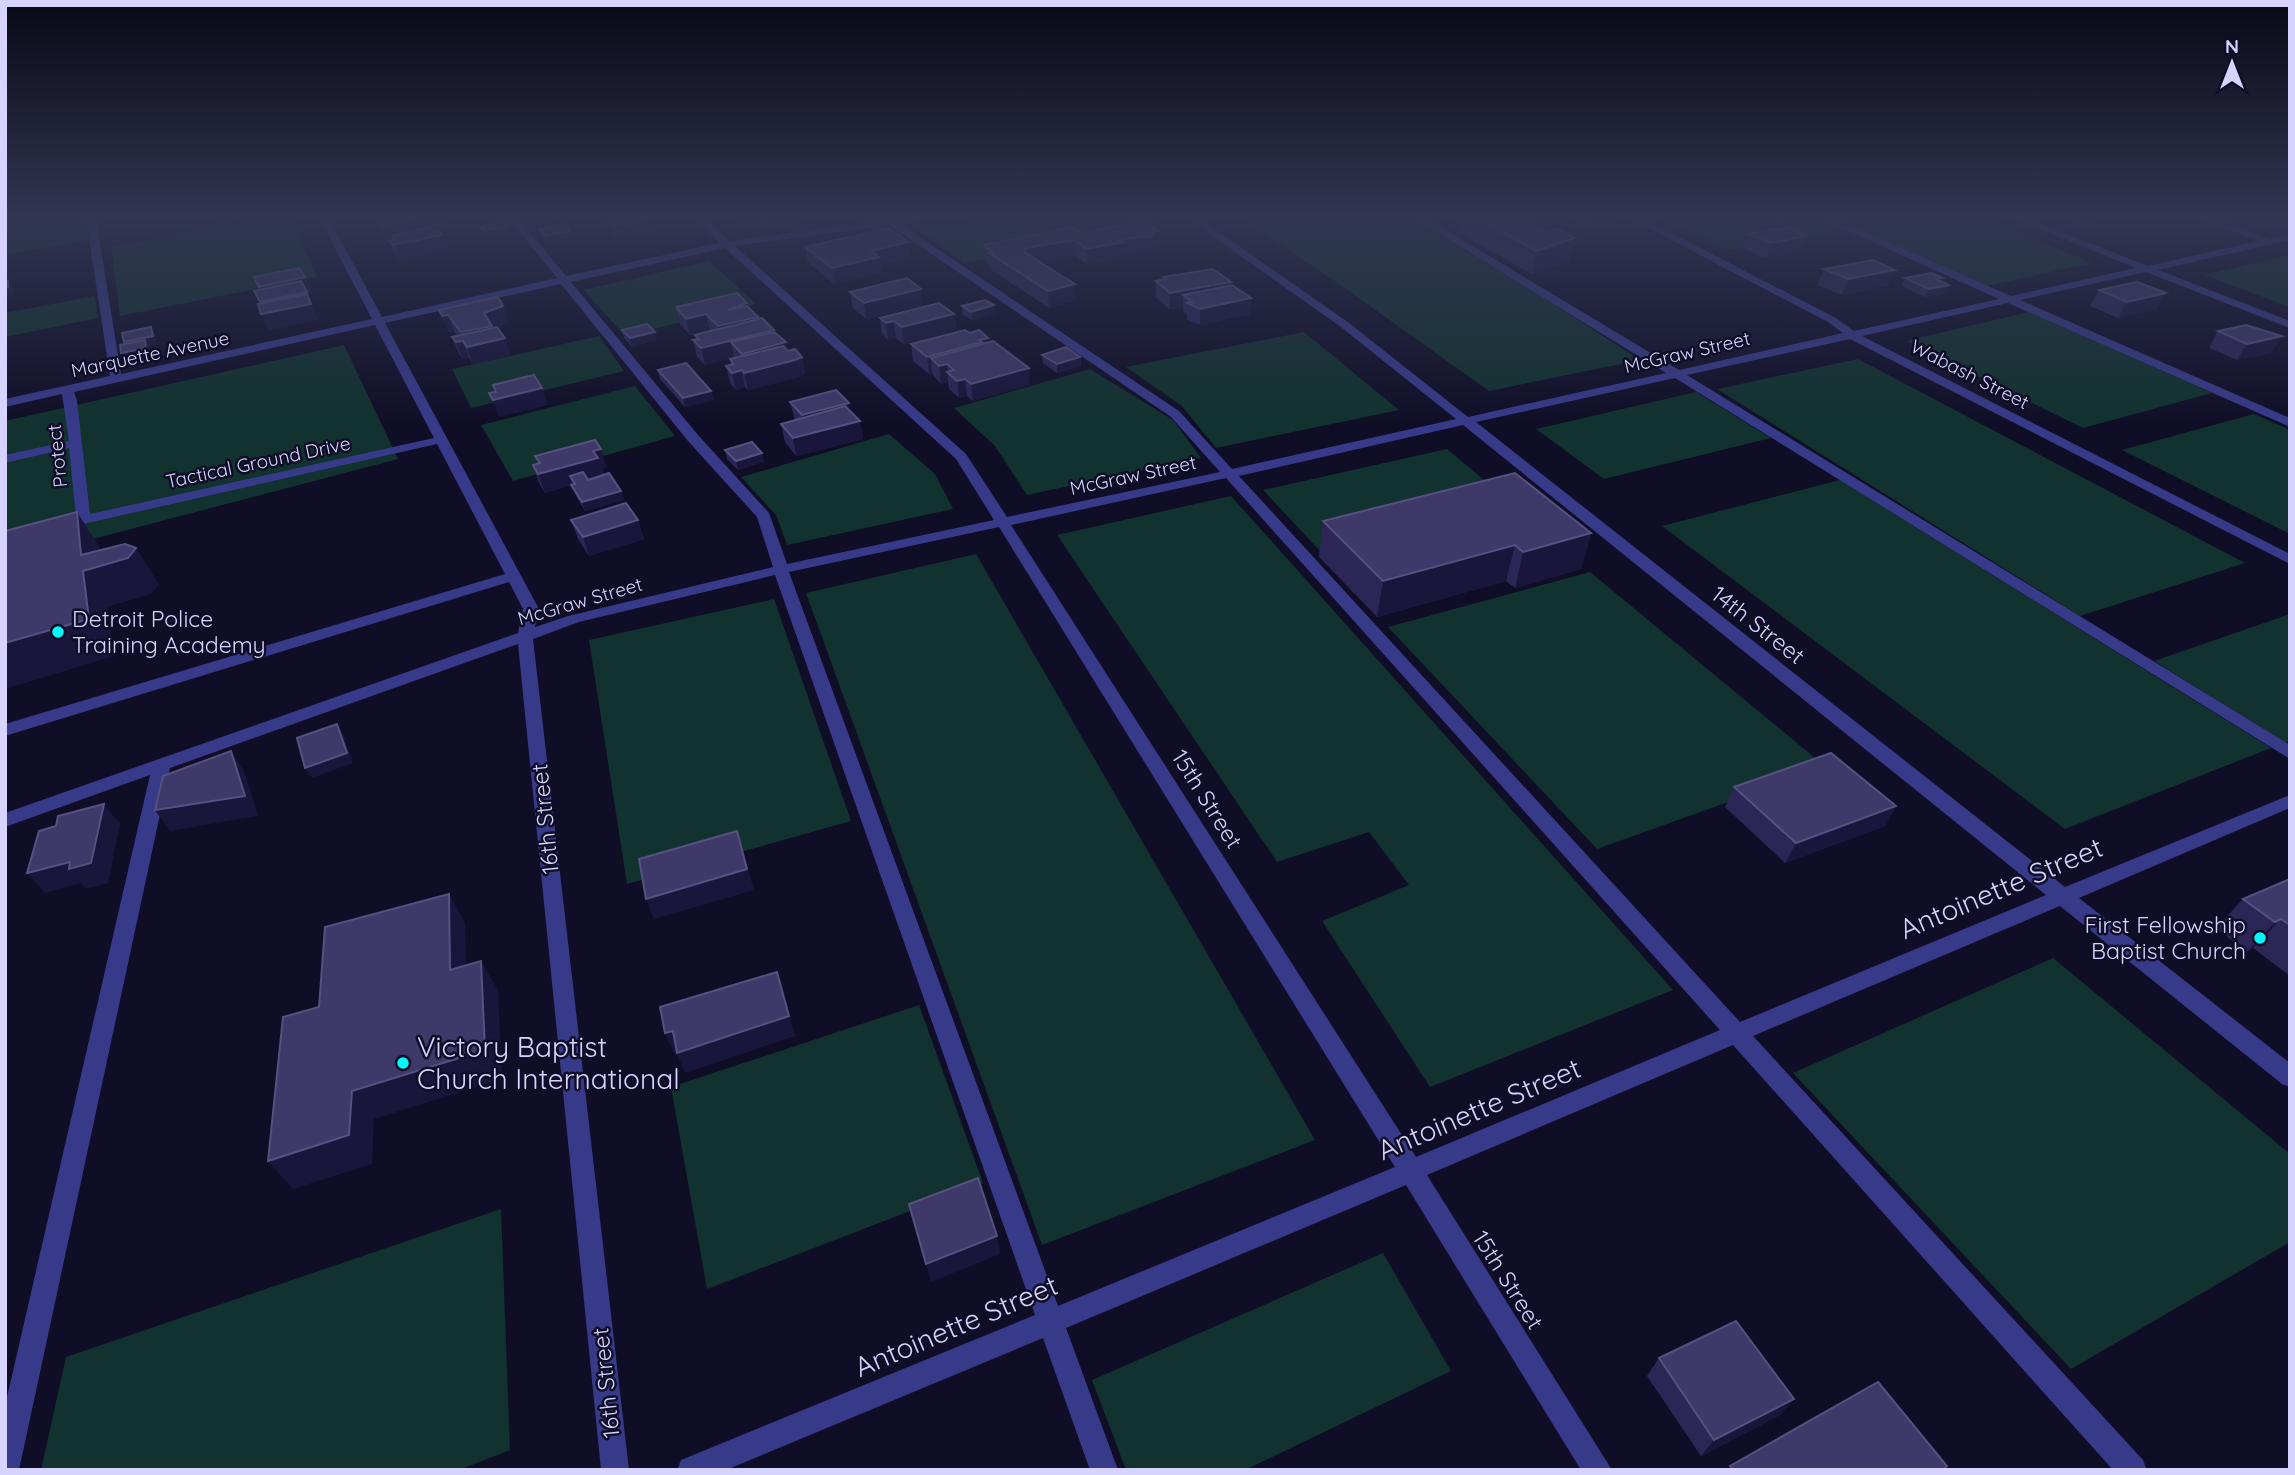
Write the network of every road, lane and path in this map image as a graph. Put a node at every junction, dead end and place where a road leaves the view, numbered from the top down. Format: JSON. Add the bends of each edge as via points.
{"nodes":[{"id":1,"x":102,"y":287,"type":"edge"},
{"id":2,"x":359,"y":287,"type":"edge"},
{"id":3,"x":534,"y":287,"type":"edge"},
{"id":4,"x":570,"y":287,"type":"edge"},
{"id":5,"x":775,"y":287,"type":"edge"},
{"id":6,"x":987,"y":287,"type":"edge"},
{"id":7,"x":1292,"y":287,"type":"edge"},
{"id":8,"x":1536,"y":287,"type":"edge"},
{"id":9,"x":1768,"y":287,"type":"edge"},
{"id":10,"x":1982,"y":287,"type":"edge"},
{"id":11,"x":2066,"y":287,"type":"edge"},
{"id":12,"x":2194,"y":287,"type":"edge"},
{"id":13,"x":2010,"y":299,"type":"junction"},
{"id":14,"x":377,"y":322,"type":"junction"},
{"id":15,"x":2290,"y":325,"type":"edge"},
{"id":16,"x":1852,"y":335,"type":"junction"},
{"id":17,"x":1676,"y":373,"type":"junction"},
{"id":18,"x":116,"y":379,"type":"junction"},
{"id":19,"x":67,"y":390,"type":"junction"},
{"id":20,"x":5,"y":403,"type":"edge"},
{"id":21,"x":1464,"y":421,"type":"junction"},
{"id":22,"x":2290,"y":423,"type":"edge"},
{"id":23,"x":440,"y":440,"type":"junction"},
{"id":24,"x":75,"y":443,"type":"junction"},
{"id":25,"x":5,"y":459,"type":"edge"},
{"id":26,"x":1228,"y":474,"type":"junction"},
{"id":27,"x":83,"y":519,"type":"junction"},
{"id":28,"x":1004,"y":523,"type":"junction"},
{"id":29,"x":44,"y":529,"type":"edge"},
{"id":30,"x":2290,"y":560,"type":"edge"},
{"id":31,"x":779,"y":570,"type":"junction"},
{"id":32,"x":513,"y":576,"type":"junction"},
{"id":33,"x":526,"y":636,"type":"junction"},
{"id":34,"x":5,"y":730,"type":"edge"},
{"id":35,"x":2290,"y":753,"type":"edge"},
{"id":36,"x":162,"y":764,"type":"junction"},
{"id":37,"x":2290,"y":802,"type":"edge"},
{"id":38,"x":5,"y":820,"type":"edge"},
{"id":39,"x":2063,"y":896,"type":"junction"},
{"id":40,"x":1738,"y":1034,"type":"junction"},
{"id":41,"x":2290,"y":1077,"type":"edge"},
{"id":42,"x":1411,"y":1171,"type":"junction"},
{"id":43,"x":1050,"y":1321,"type":"junction"},
{"id":44,"x":5,"y":1470,"type":"edge"},
{"id":45,"x":615,"y":1470,"type":"edge"},
{"id":46,"x":691,"y":1470,"type":"edge"},
{"id":47,"x":1104,"y":1470,"type":"edge"},
{"id":48,"x":1598,"y":1470,"type":"edge"},
{"id":49,"x":2133,"y":1470,"type":"edge"}],
"edges":[{"from":1,"to":18,"type":"street"},
{"from":2,"to":14,"type":"street","name":"16th Street"},
{"from":3,"to":14,"type":"street","name":"Marquette Avenue"},
{"from":4,"to":31,"type":"street","via":[[692,438],[764,516]]},
{"from":5,"to":28,"type":"street","name":"15th Street","via":[[961,457]]},
{"from":6,"to":26,"type":"street","via":[[1175,414]]},
{"from":7,"to":21,"type":"street","name":"14th Street"},
{"from":8,"to":17,"type":"street"},
{"from":9,"to":16,"type":"street","name":"Wabash Street"},
{"from":10,"to":13,"type":"street"},
{"from":11,"to":13,"type":"street","name":"McGraw Street"},
{"from":12,"to":15,"type":"street"},
{"from":13,"to":16,"type":"street","name":"McGraw Street"},
{"from":13,"to":22,"type":"street"},
{"from":14,"to":18,"type":"street","name":"Marquette Avenue"},
{"from":14,"to":23,"type":"street","name":"16th Street"},
{"from":16,"to":17,"type":"street","name":"McGraw Street"},
{"from":16,"to":30,"type":"street","name":"Wabash Street"},
{"from":17,"to":21,"type":"street","name":"McGraw Street"},
{"from":17,"to":35,"type":"street"},
{"from":18,"to":19,"type":"street","name":"Marquette Avenue"},
{"from":19,"to":20,"type":"street","name":"Marquette Avenue"},
{"from":19,"to":24,"type":"street","name":"Protect"},
{"from":21,"to":26,"type":"street","name":"McGraw Street"},
{"from":21,"to":39,"type":"street","name":"14th Street"},
{"from":23,"to":27,"type":"street","name":"Tactical Ground Drive"},
{"from":23,"to":32,"type":"street","name":"16th Street"},
{"from":24,"to":25,"type":"street"},
{"from":24,"to":27,"type":"street","name":"Protect"},
{"from":26,"to":28,"type":"street","name":"McGraw Street"},
{"from":26,"to":40,"type":"street"},
{"from":27,"to":29,"type":"street","name":"Tactical Ground Drive"},
{"from":28,"to":31,"type":"street","name":"McGraw Street"},
{"from":28,"to":42,"type":"street","name":"15th Street"},
{"from":31,"to":33,"type":"street","name":"McGraw Street","via":[[574,619]]},
{"from":31,"to":43,"type":"street"},
{"from":32,"to":33,"type":"street","name":"16th Street","via":[[531,609]]},
{"from":32,"to":34,"type":"street"},
{"from":33,"to":36,"type":"street","name":"McGraw Street"},
{"from":33,"to":45,"type":"street","name":"16th Street"},
{"from":36,"to":38,"type":"street","name":"McGraw Street"},
{"from":36,"to":44,"type":"street"},
{"from":37,"to":39,"type":"street","name":"Antoinette Street"},
{"from":39,"to":40,"type":"street","name":"Antoinette Street"},
{"from":39,"to":41,"type":"street","name":"14th Street"},
{"from":40,"to":42,"type":"street","name":"Antoinette Street"},
{"from":40,"to":49,"type":"street"},
{"from":42,"to":43,"type":"street","name":"Antoinette Street"},
{"from":42,"to":48,"type":"street","name":"15th Street"},
{"from":43,"to":46,"type":"street","name":"Antoinette Street"},
{"from":43,"to":47,"type":"street"}]}
